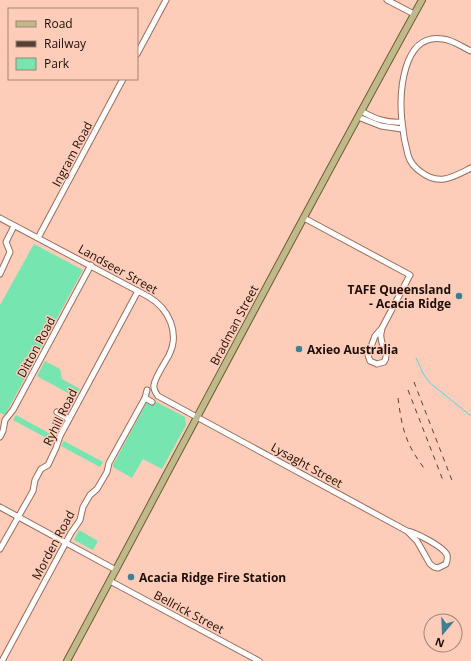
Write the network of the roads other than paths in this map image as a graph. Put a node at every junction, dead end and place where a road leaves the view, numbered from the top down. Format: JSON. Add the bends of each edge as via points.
{"nodes":[{"id":1,"x":166,"y":0,"type":"edge"},
{"id":2,"x":387,"y":0,"type":"edge"},
{"id":3,"x":422,"y":0,"type":"edge"},
{"id":4,"x":414,"y":14,"type":"junction"},
{"id":5,"x":471,"y":51,"type":"edge"},
{"id":6,"x":138,"y":52,"type":"edge"},
{"id":7,"x":122,"y":80,"type":"edge"},
{"id":8,"x":360,"y":114,"type":"junction"},
{"id":9,"x":402,"y":122,"type":"junction"},
{"id":10,"x":402,"y":129,"type":"junction"},
{"id":11,"x":471,"y":168,"type":"edge"},
{"id":12,"x":0,"y":218,"type":"edge"},
{"id":13,"x":304,"y":218,"type":"junction"},
{"id":14,"x":14,"y":226,"type":"junction"},
{"id":15,"x":38,"y":238,"type":"junction"},
{"id":16,"x":91,"y":265,"type":"junction"},
{"id":17,"x":0,"y":274,"type":"edge"},
{"id":18,"x":138,"y":291,"type":"junction"},
{"id":19,"x":382,"y":328,"type":"junction"},
{"id":20,"x":147,"y":390,"type":"dead end"},
{"id":21,"x":145,"y":398,"type":"junction"},
{"id":22,"x":152,"y":402,"type":"dead end"},
{"id":23,"x":57,"y":412,"type":"dead end"},
{"id":24,"x":198,"y":418,"type":"junction"},
{"id":25,"x":69,"y":419,"type":"junction"},
{"id":26,"x":0,"y":437,"type":"edge"},
{"id":27,"x":0,"y":507,"type":"edge"},
{"id":28,"x":18,"y":517,"type":"junction"},
{"id":29,"x":407,"y":531,"type":"junction"},
{"id":30,"x":66,"y":543,"type":"junction"},
{"id":31,"x":0,"y":549,"type":"edge"},
{"id":32,"x":116,"y":570,"type":"junction"},
{"id":33,"x":110,"y":581,"type":"junction"},
{"id":34,"x":2,"y":661,"type":"edge"},
{"id":35,"x":67,"y":661,"type":"edge"},
{"id":36,"x":259,"y":661,"type":"edge"}],
"edges":[{"from":1,"to":6,"type":"street"},
{"from":2,"to":4,"type":"street"},
{"from":3,"to":4,"type":"main road","name":"Bradman Street"},
{"from":4,"to":8,"type":"main road","name":"Bradman Street"},
{"from":5,"to":9,"type":"street","via":[[442,38],[430,40],[416,47],[408,59],[404,77],[401,95]]},
{"from":7,"to":15,"type":"street","name":"Ingram Road"},
{"from":8,"to":9,"type":"street","via":[[385,122]]},
{"from":8,"to":10,"type":"street","via":[[381,126]]},
{"from":8,"to":13,"type":"main road","name":"Bradman Street"},
{"from":9,"to":10,"type":"street"},
{"from":10,"to":11,"type":"street","via":[[409,159],[427,177],[447,179]]},
{"from":12,"to":14,"type":"street","name":"Landseer Street"},
{"from":13,"to":19,"type":"street","via":[[410,274]]},
{"from":13,"to":24,"type":"main road","name":"Bradman Street"},
{"from":14,"to":15,"type":"street","name":"Landseer Street"},
{"from":14,"to":17,"type":"street","via":[[6,242],[10,256]]},
{"from":15,"to":16,"type":"street","name":"Landseer Street"},
{"from":16,"to":18,"type":"street","name":"Landseer Street"},
{"from":16,"to":26,"type":"street","name":"Ditton Road","via":[[13,410],[5,420]]},
{"from":18,"to":24,"type":"street","name":"Landseer Street","via":[[162,307],[171,321],[173,330],[172,347],[154,383],[155,392]]},
{"from":18,"to":25,"type":"street","name":"Ryhill Road"},
{"from":19,"to":19,"type":"street","via":[[381,338],[386,358],[384,362],[377,364],[370,361],[368,355],[375,336]]},
{"from":20,"to":21,"type":"street","name":"Morden Road"},
{"from":21,"to":22,"type":"street"},
{"from":21,"to":30,"type":"street","name":"Morden Road","via":[[109,463],[107,472],[83,507],[80,520]]},
{"from":23,"to":25,"type":"street"},
{"from":24,"to":29,"type":"street","name":"Lysaght Street"},
{"from":24,"to":32,"type":"main road","name":"Bradman Street"},
{"from":25,"to":28,"type":"street","name":"Ryhill Road","via":[[48,465],[38,474],[33,490]]},
{"from":27,"to":28,"type":"street"},
{"from":28,"to":30,"type":"street"},
{"from":28,"to":31,"type":"street","name":"Ryhill Road"},
{"from":29,"to":29,"type":"street","name":"Lysaght Street","via":[[444,551],[447,556],[446,564],[438,568],[431,565],[417,541]]},
{"from":30,"to":32,"type":"street"},
{"from":30,"to":34,"type":"street","name":"Morden Road"},
{"from":32,"to":33,"type":"main road","name":"Bradman Street"},
{"from":33,"to":35,"type":"main road","name":"Bradman Street"},
{"from":33,"to":36,"type":"street","name":"Bellrick Street"}]}
